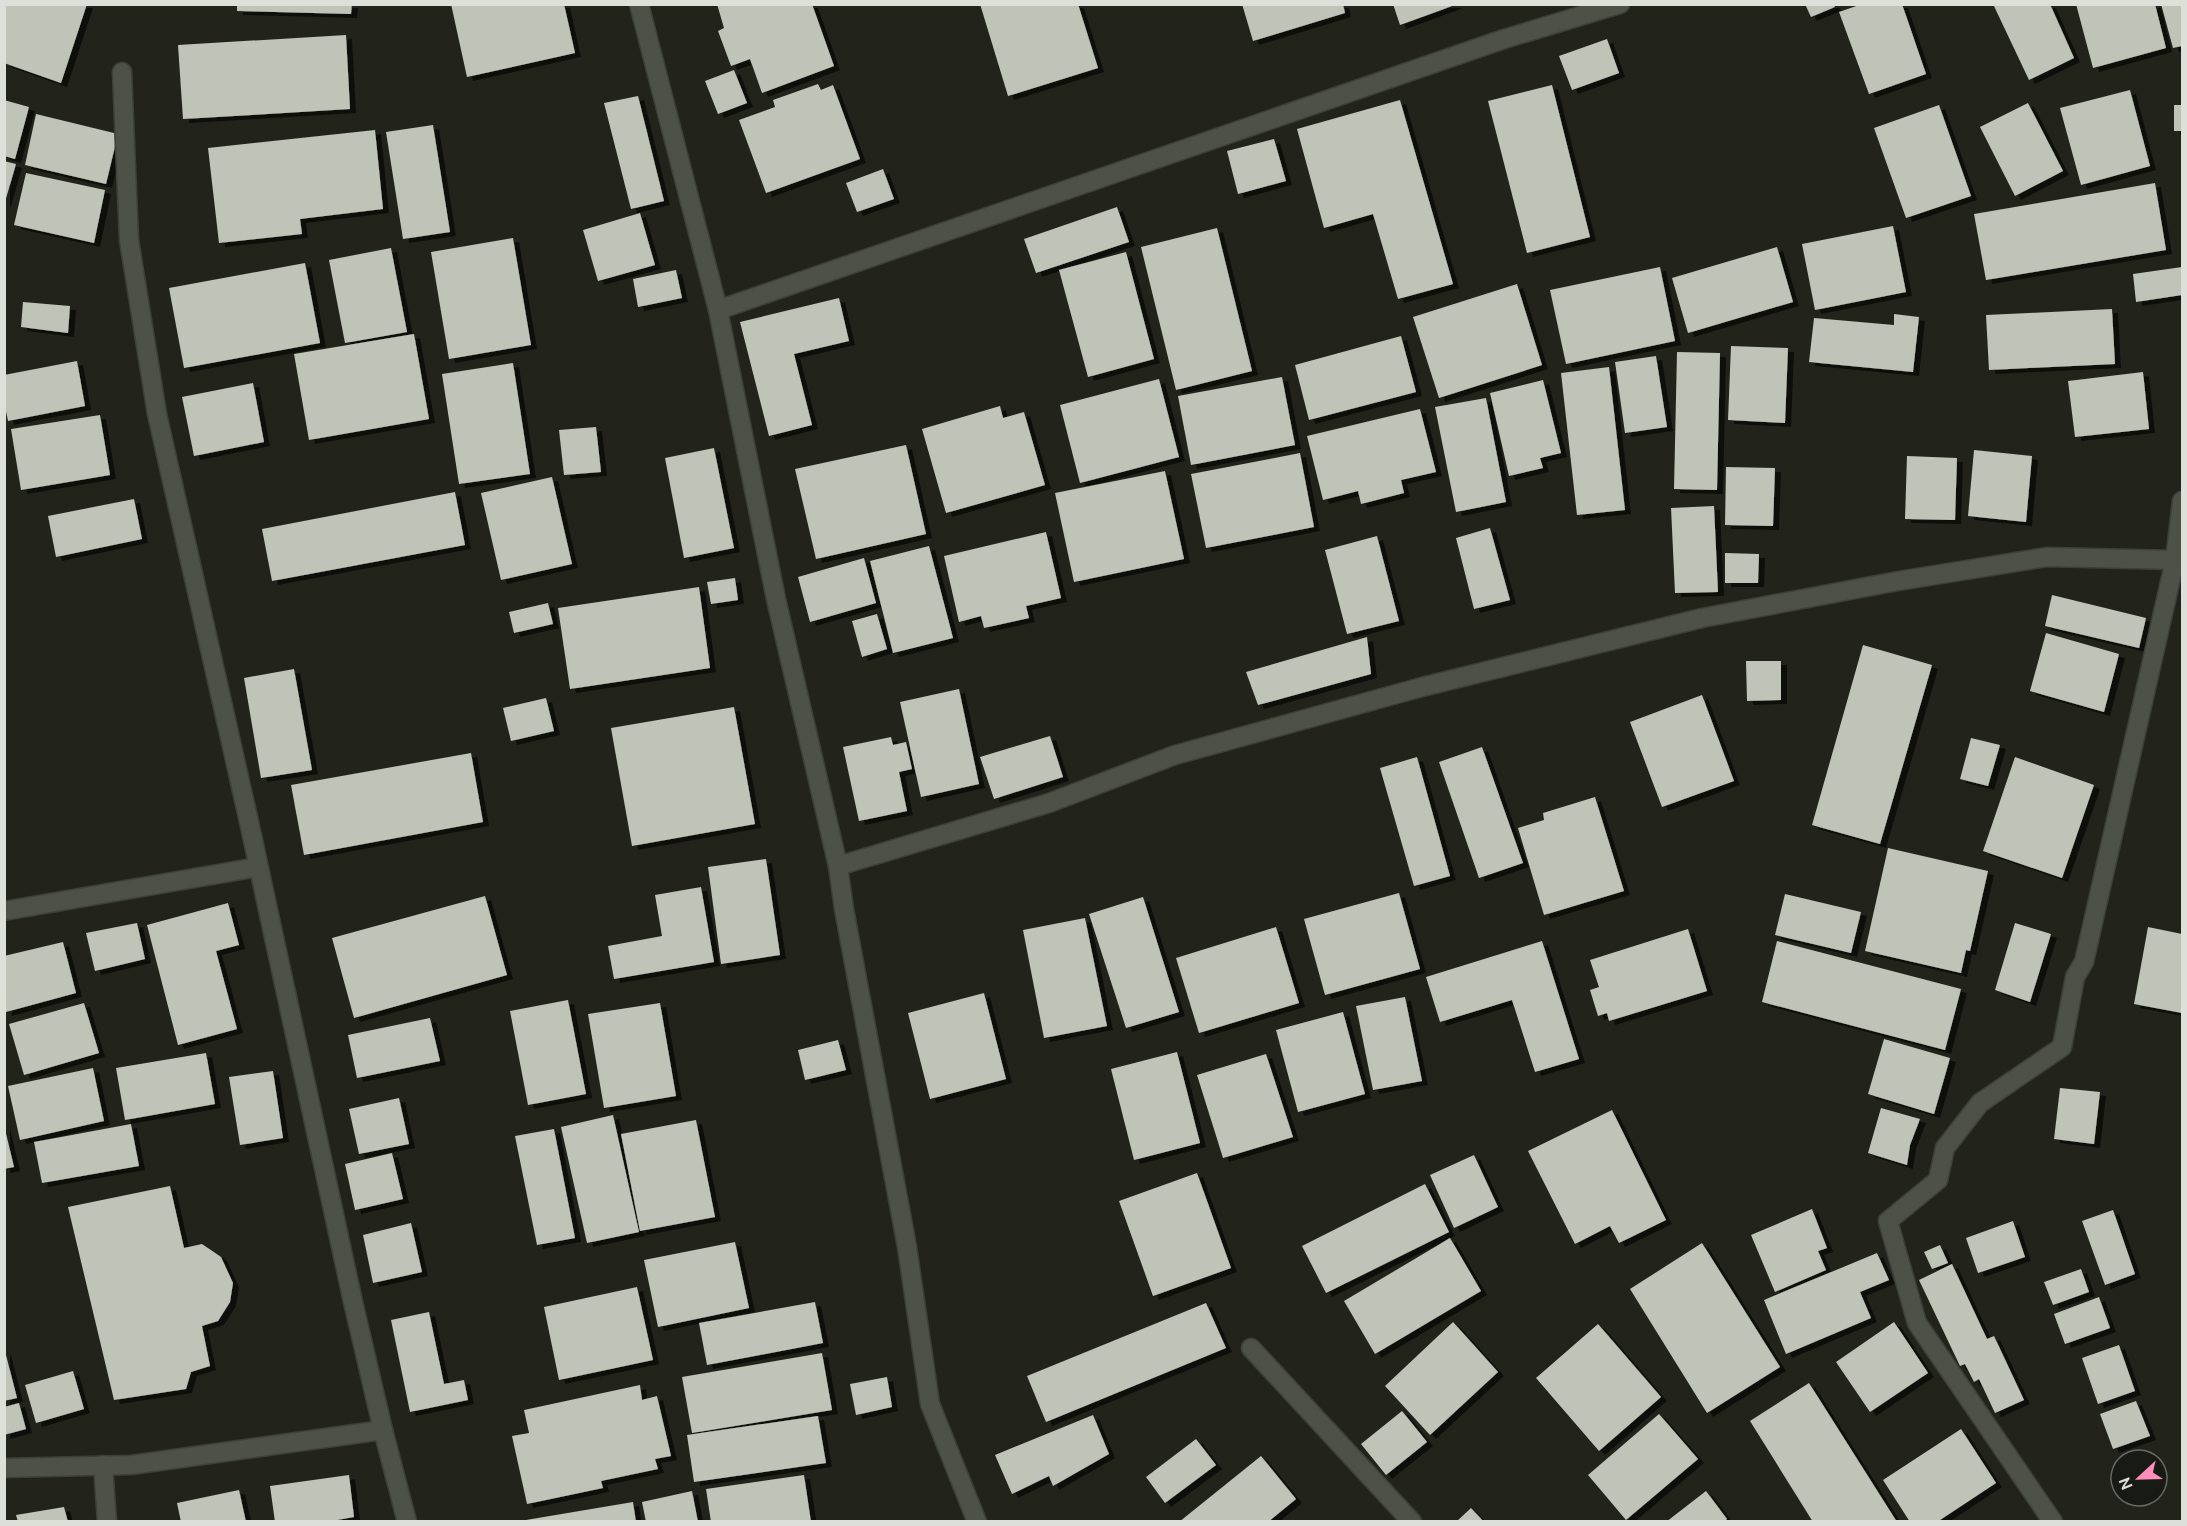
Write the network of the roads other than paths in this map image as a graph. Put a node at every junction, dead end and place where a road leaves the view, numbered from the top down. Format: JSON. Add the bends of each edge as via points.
{"nodes":[{"id":1,"x":639,"y":4,"type":"edge"},
{"id":2,"x":1620,"y":4,"type":"edge"},
{"id":3,"x":122,"y":72,"type":"dead end"},
{"id":4,"x":718,"y":310,"type":"junction"},
{"id":5,"x":2182,"y":501,"type":"edge"},
{"id":6,"x":2175,"y":560,"type":"junction"},
{"id":7,"x":838,"y":866,"type":"junction"},
{"id":8,"x":258,"y":867,"type":"junction"},
{"id":9,"x":4,"y":910,"type":"edge"},
{"id":10,"x":1251,"y":1348,"type":"dead end"},
{"id":11,"x":383,"y":1430,"type":"junction"},
{"id":12,"x":103,"y":1466,"type":"junction"},
{"id":13,"x":4,"y":1468,"type":"edge"},
{"id":14,"x":107,"y":1521,"type":"edge"},
{"id":15,"x":407,"y":1521,"type":"edge"},
{"id":16,"x":977,"y":1521,"type":"edge"},
{"id":17,"x":1412,"y":1521,"type":"edge"},
{"id":18,"x":2053,"y":1521,"type":"edge"}],
"edges":[{"from":1,"to":4,"type":"street"},
{"from":2,"to":4,"type":"street","via":[[1493,43]]},
{"from":3,"to":8,"type":"street","via":[[129,240],[157,414]]},
{"from":4,"to":7,"type":"street","via":[[776,600]]},
{"from":5,"to":6,"type":"street"},
{"from":6,"to":7,"type":"street","via":[[2048,557],[1702,618],[1422,687],[1175,755],[1049,803]]},
{"from":6,"to":18,"type":"street","via":[[2084,962],[2075,977],[2062,1047],[1980,1103],[1945,1148],[1938,1179],[1888,1221],[1917,1323]]},
{"from":7,"to":16,"type":"street","via":[[907,1247],[930,1404]]},
{"from":8,"to":9,"type":"street"},
{"from":8,"to":11,"type":"street"},
{"from":10,"to":17,"type":"street"},
{"from":11,"to":12,"type":"street"},
{"from":11,"to":15,"type":"street"},
{"from":12,"to":13,"type":"street"},
{"from":12,"to":14,"type":"street"}]}
